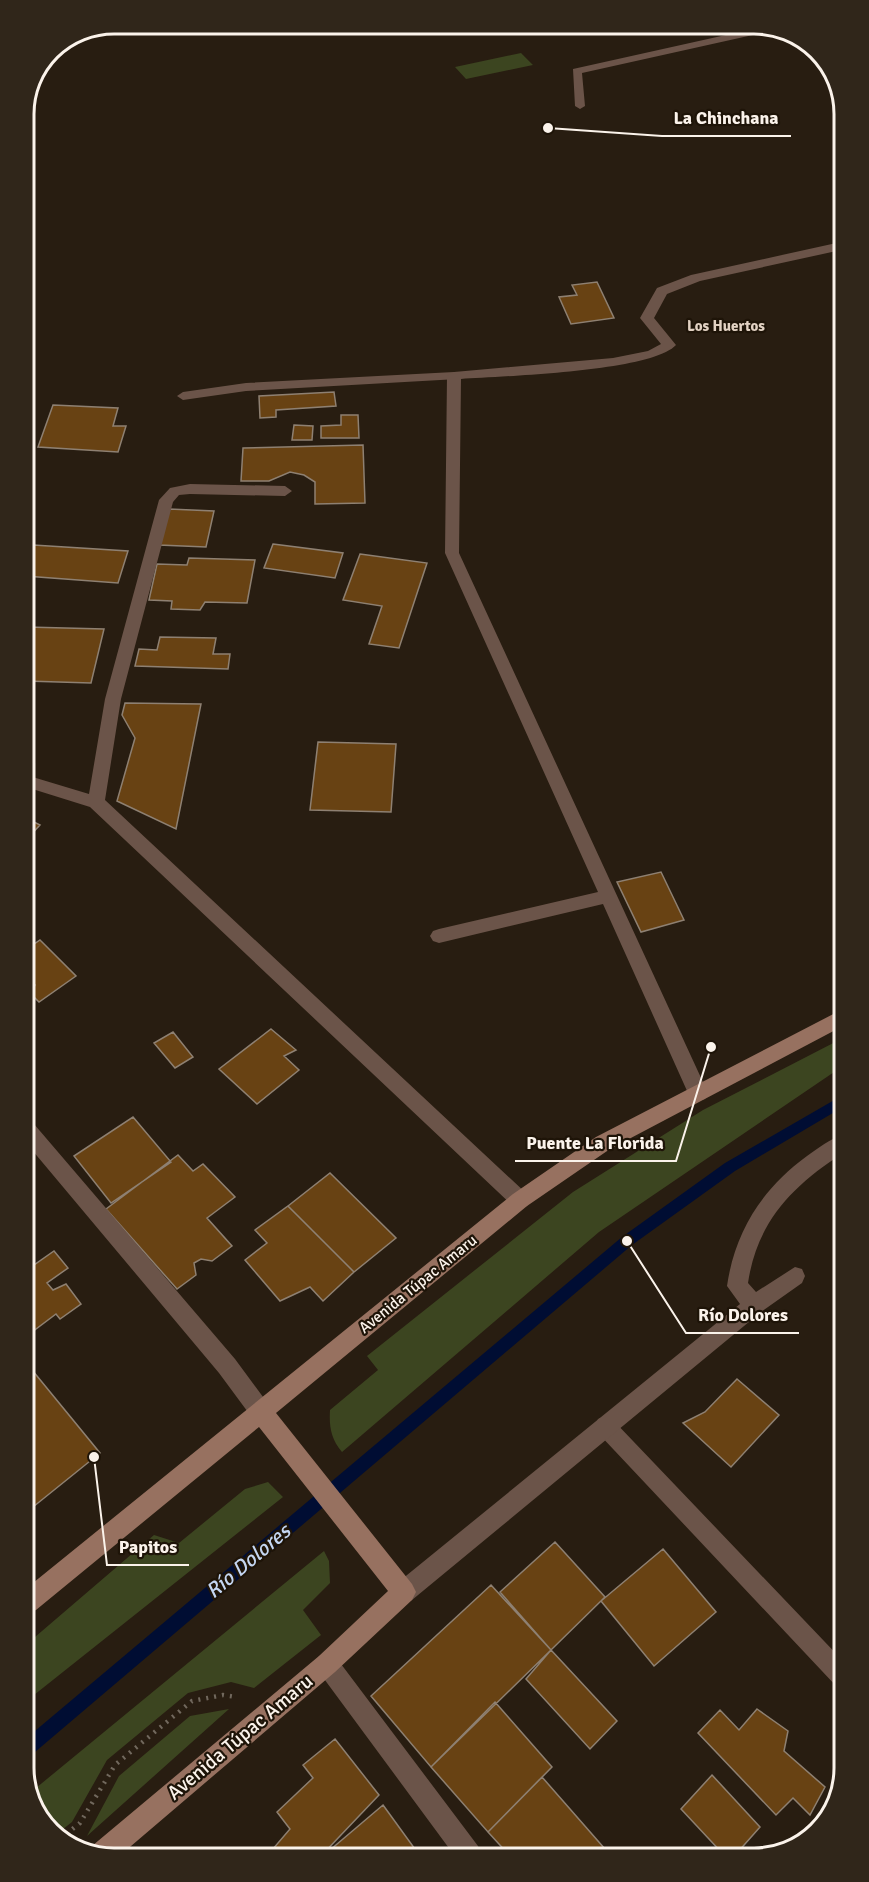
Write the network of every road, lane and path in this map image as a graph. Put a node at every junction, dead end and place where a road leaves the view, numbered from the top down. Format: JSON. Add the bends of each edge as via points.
{"nodes":[{"id":1,"x":740,"y":35,"type":"edge"},
{"id":2,"x":580,"y":106,"type":"dead end"},
{"id":3,"x":834,"y":248,"type":"edge"},
{"id":4,"x":454,"y":376,"type":"junction"},
{"id":5,"x":183,"y":396,"type":"dead end"},
{"id":6,"x":285,"y":491,"type":"dead end"},
{"id":7,"x":35,"y":784,"type":"edge"},
{"id":8,"x":96,"y":802,"type":"junction"},
{"id":9,"x":609,"y":896,"type":"junction"},
{"id":10,"x":440,"y":936,"type":"dead end"},
{"id":11,"x":834,"y":1022,"type":"edge"},
{"id":12,"x":698,"y":1093,"type":"junction"},
{"id":13,"x":34,"y":1139,"type":"edge"},
{"id":14,"x":834,"y":1149,"type":"edge"},
{"id":15,"x":520,"y":1200,"type":"junction"},
{"id":16,"x":795,"y":1276,"type":"dead end"},
{"id":17,"x":754,"y":1305,"type":"junction"},
{"id":18,"x":261,"y":1412,"type":"junction"},
{"id":19,"x":605,"y":1426,"type":"junction"},
{"id":20,"x":404,"y":1592,"type":"junction"},
{"id":21,"x":34,"y":1597,"type":"edge"},
{"id":22,"x":327,"y":1664,"type":"junction"},
{"id":23,"x":834,"y":1666,"type":"edge"},
{"id":24,"x":223,"y":1695,"type":"dead end"},
{"id":25,"x":68,"y":1833,"type":"edge"},
{"id":26,"x":110,"y":1847,"type":"edge"},
{"id":27,"x":463,"y":1848,"type":"edge"}],
"edges":[{"from":1,"to":2,"type":"lane","via":[[577,71]]},
{"from":3,"to":4,"type":"street","via":[[696,278],[662,291],[647,318],[669,345],[652,354],[613,362]]},
{"from":4,"to":5,"type":"lane","via":[[246,387]]},
{"from":4,"to":9,"type":"street","via":[[452,553]]},
{"from":6,"to":8,"type":"street","via":[[190,489],[175,491],[166,500],[113,699]]},
{"from":7,"to":8,"type":"street"},
{"from":8,"to":15,"type":"street"},
{"from":9,"to":10,"type":"street"},
{"from":9,"to":12,"type":"street"},
{"from":11,"to":12,"type":"street","name":"Avenida Túpac Amaru"},
{"from":12,"to":15,"type":"street","name":"Avenida Túpac Amaru","via":[[603,1143]]},
{"from":13,"to":18,"type":"street","via":[[228,1366]]},
{"from":14,"to":17,"type":"street","via":[[787,1183],[756,1221],[741,1252],[737,1286]]},
{"from":15,"to":18,"type":"street","name":"Avenida Túpac Amaru"},
{"from":16,"to":17,"type":"street","name":"Avenida Túpac Amaru"},
{"from":17,"to":19,"type":"street","name":"Avenida Túpac Amaru"},
{"from":18,"to":20,"type":"street"},
{"from":18,"to":21,"type":"street","name":"Avenida Túpac Amaru"},
{"from":19,"to":20,"type":"street","name":"Avenida Túpac Amaru"},
{"from":19,"to":23,"type":"lane"},
{"from":20,"to":22,"type":"street","name":"Avenida Túpac Amaru"},
{"from":22,"to":26,"type":"street","name":"Avenida Túpac Amaru"},
{"from":22,"to":27,"type":"street"},
{"from":24,"to":25,"type":"path","via":[[192,1701],[115,1764],[80,1823]]}]}
